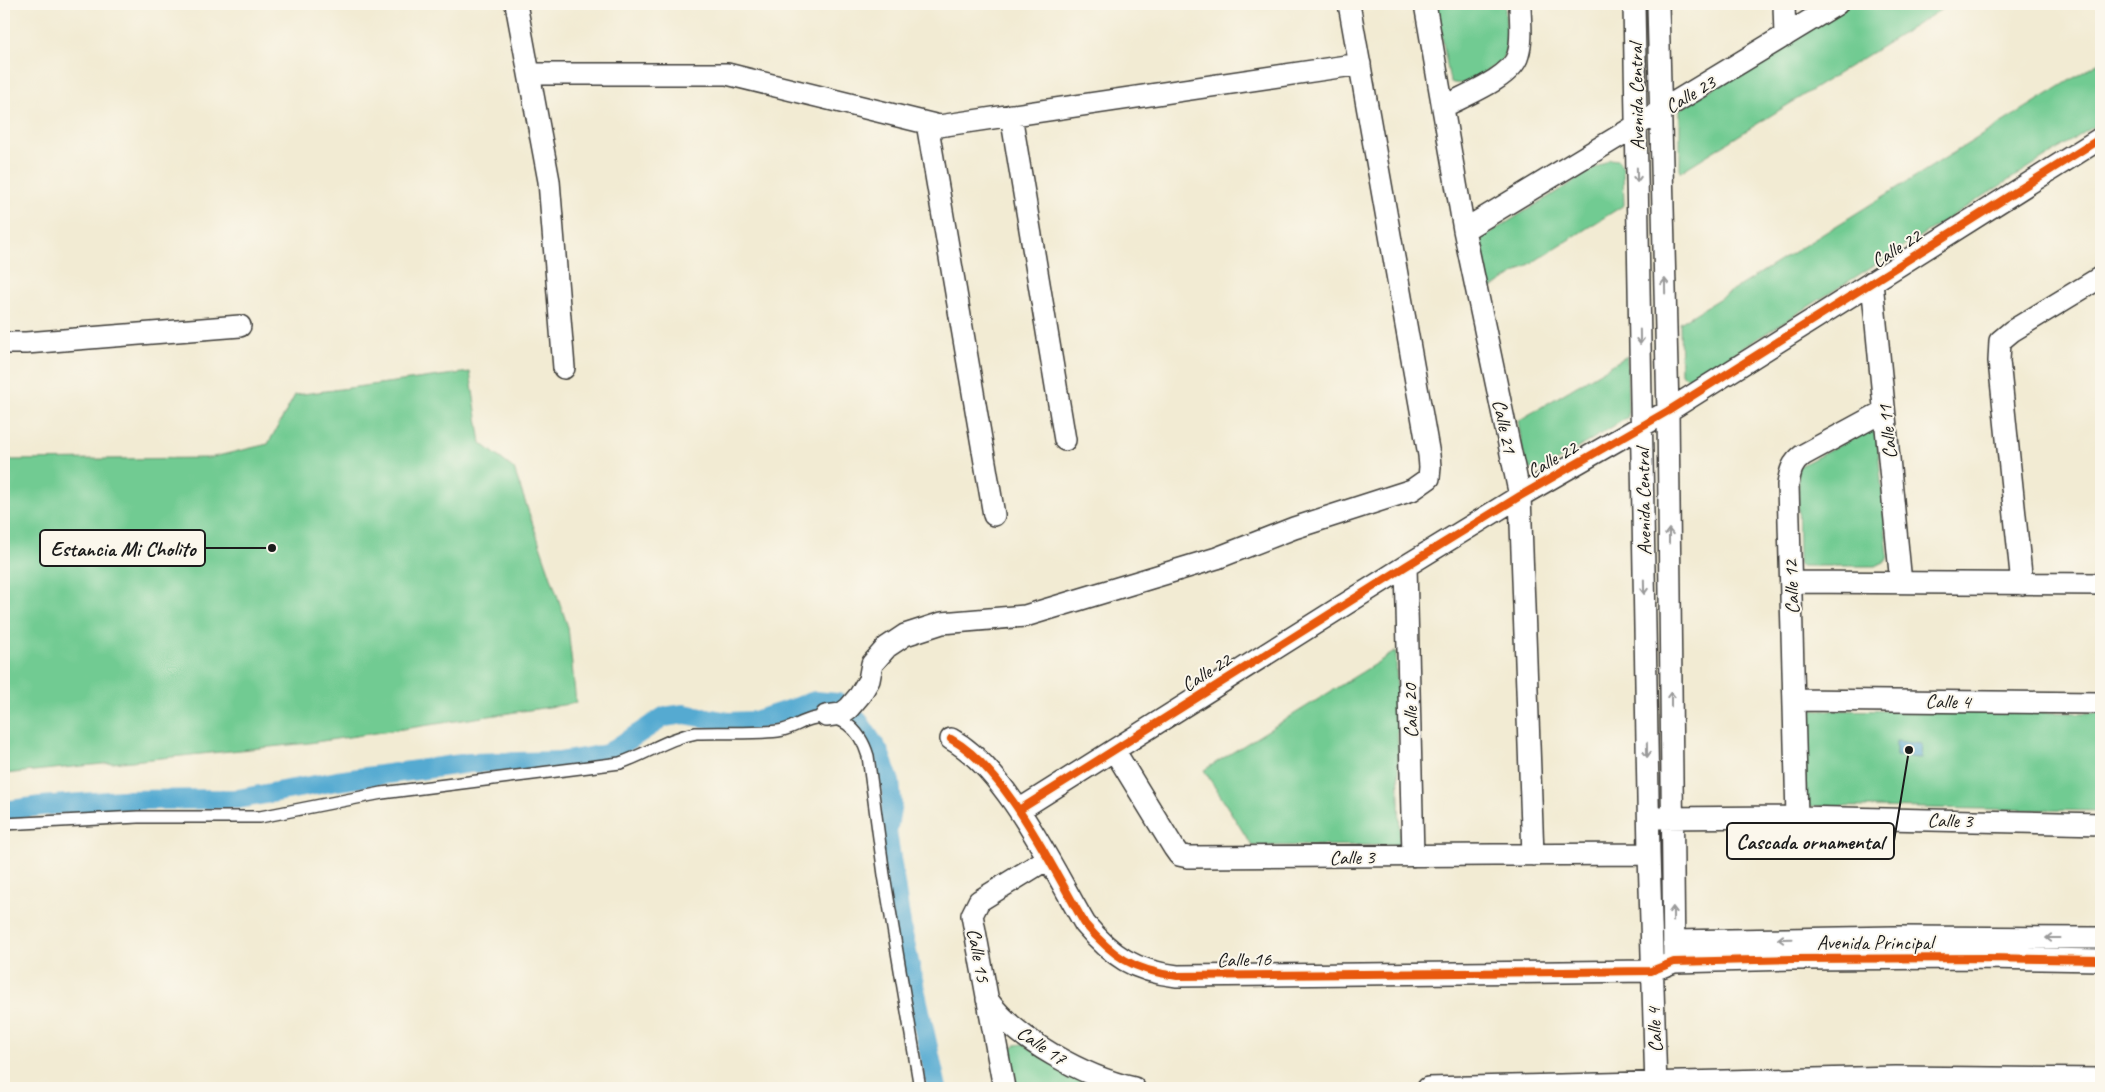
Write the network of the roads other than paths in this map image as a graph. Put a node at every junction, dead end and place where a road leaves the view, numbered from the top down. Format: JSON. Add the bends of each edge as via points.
{"nodes":[{"id":1,"x":516,"y":4,"type":"edge"},
{"id":2,"x":1349,"y":4,"type":"edge"},
{"id":3,"x":1425,"y":4,"type":"edge"},
{"id":4,"x":1520,"y":4,"type":"edge"},
{"id":5,"x":1634,"y":4,"type":"edge"},
{"id":6,"x":1658,"y":4,"type":"edge"},
{"id":7,"x":1784,"y":4,"type":"edge"},
{"id":8,"x":1837,"y":4,"type":"edge"},
{"id":9,"x":1785,"y":36,"type":"junction"},
{"id":10,"x":1360,"y":64,"type":"junction"},
{"id":11,"x":530,"y":74,"type":"junction"},
{"id":12,"x":1443,"y":107,"type":"junction"},
{"id":13,"x":1661,"y":112,"type":"junction"},
{"id":14,"x":1011,"y":115,"type":"junction"},
{"id":15,"x":927,"y":123,"type":"junction"},
{"id":16,"x":1636,"y":126,"type":"junction"},
{"id":17,"x":2101,"y":138,"type":"edge"},
{"id":18,"x":1464,"y":230,"type":"junction"},
{"id":19,"x":2101,"y":277,"type":"edge"},
{"id":20,"x":1872,"y":282,"type":"junction"},
{"id":21,"x":240,"y":326,"type":"dead end"},
{"id":22,"x":4,"y":342,"type":"edge"},
{"id":23,"x":564,"y":368,"type":"dead end"},
{"id":24,"x":1668,"y":411,"type":"junction"},
{"id":25,"x":1884,"y":411,"type":"junction"},
{"id":26,"x":1642,"y":426,"type":"junction"},
{"id":27,"x":1065,"y":440,"type":"dead end"},
{"id":28,"x":1520,"y":496,"type":"junction"},
{"id":29,"x":994,"y":515,"type":"dead end"},
{"id":30,"x":1406,"y":566,"type":"junction"},
{"id":31,"x":1791,"y":582,"type":"junction"},
{"id":32,"x":1901,"y":583,"type":"junction"},
{"id":33,"x":2022,"y":584,"type":"junction"},
{"id":34,"x":2101,"y":584,"type":"edge"},
{"id":35,"x":1794,"y":700,"type":"junction"},
{"id":36,"x":2101,"y":703,"type":"edge"},
{"id":37,"x":839,"y":713,"type":"junction"},
{"id":38,"x":951,"y":739,"type":"dead end"},
{"id":39,"x":1114,"y":750,"type":"junction"},
{"id":40,"x":1019,"y":810,"type":"junction"},
{"id":41,"x":1797,"y":817,"type":"junction"},
{"id":42,"x":1648,"y":818,"type":"junction"},
{"id":43,"x":1672,"y":818,"type":"junction"},
{"id":44,"x":4,"y":824,"type":"edge"},
{"id":45,"x":2101,"y":824,"type":"edge"},
{"id":46,"x":1649,"y":854,"type":"junction"},
{"id":47,"x":1532,"y":855,"type":"junction"},
{"id":48,"x":1414,"y":856,"type":"junction"},
{"id":49,"x":1047,"y":860,"type":"junction"},
{"id":50,"x":2101,"y":938,"type":"edge"},
{"id":51,"x":1674,"y":941,"type":"junction"},
{"id":52,"x":2101,"y":960,"type":"edge"},
{"id":53,"x":1674,"y":962,"type":"junction"},
{"id":54,"x":1651,"y":971,"type":"junction"},
{"id":55,"x":987,"y":998,"type":"junction"},
{"id":56,"x":2101,"y":1079,"type":"edge"},
{"id":57,"x":1656,"y":1085,"type":"edge"},
{"id":58,"x":920,"y":1088,"type":"edge"},
{"id":59,"x":1004,"y":1088,"type":"edge"},
{"id":60,"x":1134,"y":1088,"type":"edge"},
{"id":61,"x":1428,"y":1088,"type":"edge"}],
"edges":[{"from":1,"to":11,"type":"street"},
{"from":2,"to":10,"type":"street"},
{"from":3,"to":12,"type":"street","name":"Calle 21"},
{"from":4,"to":12,"type":"street","via":[[1520,47],[1514,64],[1496,79]]},
{"from":5,"to":16,"type":"street","name":"Avenida Central"},
{"from":6,"to":13,"type":"street","name":"Avenida Central"},
{"from":7,"to":9,"type":"street"},
{"from":8,"to":9,"type":"street","name":"Calle 23"},
{"from":9,"to":13,"type":"street","name":"Calle 23"},
{"from":10,"to":14,"type":"street"},
{"from":10,"to":37,"type":"street","via":[[1429,456],[1428,478],[1412,490],[1151,579],[1025,616],[942,623],[905,634],[886,647],[872,664],[860,695]]},
{"from":11,"to":15,"type":"street","via":[[727,74]]},
{"from":11,"to":23,"type":"street","via":[[549,182]]},
{"from":12,"to":18,"type":"street","name":"Calle 21"},
{"from":13,"to":16,"type":"street","name":"Calle 23"},
{"from":24,"to":13,"type":"street","name":"Avenida Central","one_way":true},
{"from":14,"to":15,"type":"street","via":[[939,126]]},
{"from":14,"to":27,"type":"street"},
{"from":15,"to":29,"type":"street"},
{"from":16,"to":18,"type":"street","name":"Calle 23"},
{"from":16,"to":26,"type":"street","name":"Avenida Central","one_way":true},
{"from":17,"to":20,"type":"street","name":"Calle 22"},
{"from":18,"to":28,"type":"street","name":"Calle 21"},
{"from":19,"to":33,"type":"street","via":[[2000,341],[1999,361]]},
{"from":20,"to":24,"type":"street","name":"Calle 22"},
{"from":20,"to":25,"type":"street","name":"Calle 11"},
{"from":21,"to":22,"type":"street"},
{"from":24,"to":26,"type":"street","name":"Calle 22"},
{"from":43,"to":24,"type":"street","name":"Avenida Central","one_way":true},
{"from":25,"to":31,"type":"street","name":"Calle 12","via":[[1804,455],[1792,466],[1788,485]]},
{"from":25,"to":32,"type":"street","name":"Calle 11"},
{"from":26,"to":28,"type":"street","name":"Calle 22"},
{"from":26,"to":42,"type":"street","name":"Avenida Central","one_way":true},
{"from":28,"to":30,"type":"street","name":"Calle 22"},
{"from":28,"to":47,"type":"street","name":"Calle 21"},
{"from":30,"to":39,"type":"street","name":"Calle 22"},
{"from":30,"to":48,"type":"street","name":"Calle 20"},
{"from":31,"to":32,"type":"street"},
{"from":31,"to":35,"type":"street","name":"Calle 12"},
{"from":32,"to":33,"type":"street"},
{"from":33,"to":34,"type":"street"},
{"from":35,"to":36,"type":"street","name":"Calle 4"},
{"from":35,"to":41,"type":"street","name":"Calle 12"},
{"from":37,"to":44,"type":"lane","via":[[779,731],[683,735],[620,763],[382,793],[260,816],[138,817]]},
{"from":37,"to":58,"type":"lane","via":[[865,746],[868,756]]},
{"from":38,"to":40,"type":"street","name":"Calle 16","via":[[982,761]]},
{"from":39,"to":40,"type":"street","name":"Calle 22"},
{"from":39,"to":48,"type":"street","name":"Calle 3","via":[[1179,855],[1194,858]]},
{"from":40,"to":49,"type":"street","name":"Calle 16"},
{"from":41,"to":43,"type":"street","name":"Calle 3"},
{"from":41,"to":45,"type":"street","name":"Calle 3"},
{"from":42,"to":43,"type":"street","name":"Calle 3"},
{"from":42,"to":46,"type":"street","name":"Avenida Central"},
{"from":51,"to":43,"type":"street","name":"Avenida Central","one_way":true},
{"from":46,"to":47,"type":"street","name":"Calle 3"},
{"from":46,"to":54,"type":"street","name":"Avenida Central"},
{"from":47,"to":48,"type":"street","name":"Calle 3"},
{"from":49,"to":54,"type":"street","name":"Calle 16","via":[[1084,924],[1103,944],[1133,966],[1155,973],[1177,976]]},
{"from":49,"to":55,"type":"street","name":"Calle 15","via":[[979,901],[973,910],[972,920]]},
{"from":50,"to":51,"type":"street","name":"Avenida Principal","one_way":true},
{"from":51,"to":53,"type":"street","name":"Avenida Central"},
{"from":52,"to":53,"type":"street","name":"Avenida Principal","via":[[1987,958]]},
{"from":53,"to":54,"type":"street","name":"Avenida Principal"},
{"from":54,"to":57,"type":"street","name":"Calle 4"},
{"from":55,"to":59,"type":"street","name":"Calle 15"},
{"from":55,"to":60,"type":"street","name":"Calle 17","via":[[1007,1022],[1053,1055],[1101,1079]]},
{"from":56,"to":57,"type":"street","via":[[1896,1077]]},
{"from":57,"to":61,"type":"street"}]}
